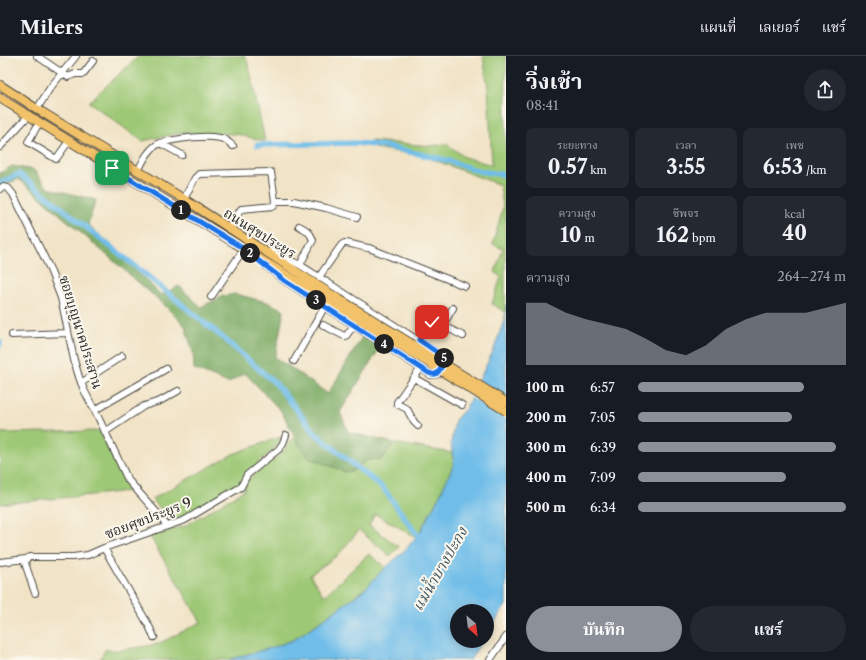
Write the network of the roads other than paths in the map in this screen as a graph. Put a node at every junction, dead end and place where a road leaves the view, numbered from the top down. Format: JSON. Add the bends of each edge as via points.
{"nodes":[{"id":1,"x":37,"y":56,"type":"edge"},
{"id":2,"x":76,"y":56,"type":"edge"},
{"id":3,"x":93,"y":61,"type":"dead end"},
{"id":4,"x":62,"y":73,"type":"junction"},
{"id":5,"x":0,"y":85,"type":"edge"},
{"id":6,"x":1,"y":101,"type":"edge"},
{"id":7,"x":37,"y":110,"type":"junction"},
{"id":8,"x":28,"y":116,"type":"junction"},
{"id":9,"x":39,"y":123,"type":"junction"},
{"id":10,"x":70,"y":141,"type":"junction"},
{"id":11,"x":160,"y":143,"type":"junction"},
{"id":12,"x":234,"y":146,"type":"dead end"},
{"id":13,"x":0,"y":147,"type":"edge"},
{"id":14,"x":182,"y":155,"type":"dead end"},
{"id":15,"x":138,"y":171,"type":"junction"},
{"id":16,"x":0,"y":188,"type":"edge"},
{"id":17,"x":184,"y":199,"type":"junction"},
{"id":18,"x":275,"y":202,"type":"junction"},
{"id":19,"x":357,"y":217,"type":"dead end"},
{"id":20,"x":299,"y":226,"type":"dead end"},
{"id":21,"x":229,"y":229,"type":"junction"},
{"id":22,"x":244,"y":245,"type":"junction"},
{"id":23,"x":300,"y":265,"type":"junction"},
{"id":24,"x":319,"y":277,"type":"junction"},
{"id":25,"x":465,"y":286,"type":"dead end"},
{"id":26,"x":211,"y":297,"type":"dead end"},
{"id":27,"x":337,"y":302,"type":"junction"},
{"id":28,"x":325,"y":306,"type":"junction"},
{"id":29,"x":453,"y":308,"type":"dead end"},
{"id":30,"x":323,"y":325,"type":"dead end"},
{"id":31,"x":354,"y":325,"type":"junction"},
{"id":32,"x":443,"y":325,"type":"junction"},
{"id":33,"x":68,"y":333,"type":"junction"},
{"id":34,"x":12,"y":335,"type":"dead end"},
{"id":35,"x":463,"y":336,"type":"dead end"},
{"id":36,"x":419,"y":340,"type":"junction"},
{"id":37,"x":122,"y":356,"type":"dead end"},
{"id":38,"x":294,"y":360,"type":"dead end"},
{"id":39,"x":421,"y":368,"type":"junction"},
{"id":40,"x":166,"y":369,"type":"dead end"},
{"id":41,"x":414,"y":378,"type":"junction"},
{"id":42,"x":81,"y":382,"type":"junction"},
{"id":43,"x":178,"y":391,"type":"dead end"},
{"id":44,"x":506,"y":402,"type":"edge"},
{"id":45,"x":462,"y":405,"type":"dead end"},
{"id":46,"x":95,"y":410,"type":"junction"},
{"id":47,"x":506,"y":411,"type":"edge"},
{"id":48,"x":418,"y":426,"type":"dead end"},
{"id":49,"x":105,"y":432,"type":"junction"},
{"id":50,"x":286,"y":435,"type":"dead end"},
{"id":51,"x":167,"y":526,"type":"junction"},
{"id":52,"x":104,"y":548,"type":"junction"},
{"id":53,"x":26,"y":559,"type":"junction"},
{"id":54,"x":0,"y":562,"type":"edge"},
{"id":55,"x":35,"y":593,"type":"dead end"},
{"id":56,"x":154,"y":637,"type":"dead end"},
{"id":57,"x":506,"y":637,"type":"edge"},
{"id":58,"x":490,"y":660,"type":"edge"}],
"edges":[{"from":1,"to":4,"type":"street"},
{"from":2,"to":4,"type":"street"},
{"from":3,"to":4,"type":"street","via":[[83,74],[68,77]]},
{"from":4,"to":7,"type":"street"},
{"from":5,"to":7,"type":"main road","name":"ถนนศุขประยูร"},
{"from":6,"to":8,"type":"main road","name":"ถนนศุขประยูร"},
{"from":7,"to":15,"type":"main road","name":"ถนนศุขประยูร"},
{"from":8,"to":9,"type":"main road","name":"ถนนศุขประยูร"},
{"from":8,"to":13,"type":"street"},
{"from":9,"to":10,"type":"main road","name":"ถนนศุขประยูร"},
{"from":9,"to":10,"type":"street","via":[[28,142],[56,159]]},
{"from":10,"to":22,"type":"main road","name":"ถนนศุขประยูร"},
{"from":11,"to":12,"type":"street","via":[[204,136],[225,140]]},
{"from":11,"to":14,"type":"street"},
{"from":11,"to":15,"type":"street","via":[[146,156]]},
{"from":15,"to":17,"type":"main road","name":"ถนนศุขประยูร"},
{"from":16,"to":33,"type":"street","name":"ซอยบุญนาคประสาน","via":[[8,188],[13,194],[49,268],[60,298]]},
{"from":17,"to":18,"type":"street","via":[[199,174],[271,172]]},
{"from":17,"to":21,"type":"main road","name":"ถนนศุขประยูร"},
{"from":18,"to":19,"type":"street","via":[[294,201]]},
{"from":18,"to":21,"type":"street","via":[[272,207],[240,210]]},
{"from":20,"to":23,"type":"street","via":[[308,231],[313,240]]},
{"from":21,"to":22,"type":"main road","name":"ถนนศุขประยูร"},
{"from":22,"to":23,"type":"street"},
{"from":22,"to":26,"type":"street"},
{"from":22,"to":27,"type":"main road","name":"ถนนศุขประยูร"},
{"from":22,"to":28,"type":"street","via":[[285,281]]},
{"from":23,"to":24,"type":"street"},
{"from":24,"to":25,"type":"street","via":[[340,246],[347,242],[369,248]]},
{"from":24,"to":36,"type":"street"},
{"from":27,"to":44,"type":"main road","name":"ถนนศุขประยูร","bridge":true},
{"from":27,"to":47,"type":"main road","name":"ถนนศุขประยูร","bridge":true},
{"from":28,"to":31,"type":"street"},
{"from":28,"to":38,"type":"street"},
{"from":29,"to":32,"type":"street"},
{"from":30,"to":31,"type":"street","via":[[346,336]]},
{"from":31,"to":39,"type":"street"},
{"from":32,"to":35,"type":"street"},
{"from":32,"to":36,"type":"street","via":[[432,322]]},
{"from":33,"to":34,"type":"street"},
{"from":33,"to":42,"type":"street","name":"ซอยบุญนาคประสาน"},
{"from":36,"to":39,"type":"street","via":[[445,359],[438,374],[431,375]]},
{"from":37,"to":42,"type":"street"},
{"from":39,"to":41,"type":"street"},
{"from":40,"to":46,"type":"street"},
{"from":41,"to":45,"type":"street"},
{"from":41,"to":48,"type":"street","via":[[397,404],[407,409]]},
{"from":42,"to":46,"type":"street","name":"ซอยบุญนาคประสาน"},
{"from":43,"to":49,"type":"street","via":[[144,406]]},
{"from":46,"to":49,"type":"street","name":"ซอยบุญนาคประสาน"},
{"from":49,"to":51,"type":"street","name":"ซอยบุญนาคประสาน","via":[[128,480]]},
{"from":50,"to":51,"type":"street","name":"ซอยศุขประยูร 9","via":[[279,449],[247,475],[240,486],[185,520]]},
{"from":51,"to":52,"type":"street","name":"ซอยศุขประยูร 9"},
{"from":52,"to":53,"type":"street","name":"ซอยศุขประยูร 9","via":[[88,555]]},
{"from":52,"to":56,"type":"street"},
{"from":53,"to":54,"type":"street","name":"ซอยศุขประยูร 9"},
{"from":53,"to":55,"type":"street","via":[[24,563]]},
{"from":57,"to":58,"type":"street"}]}
